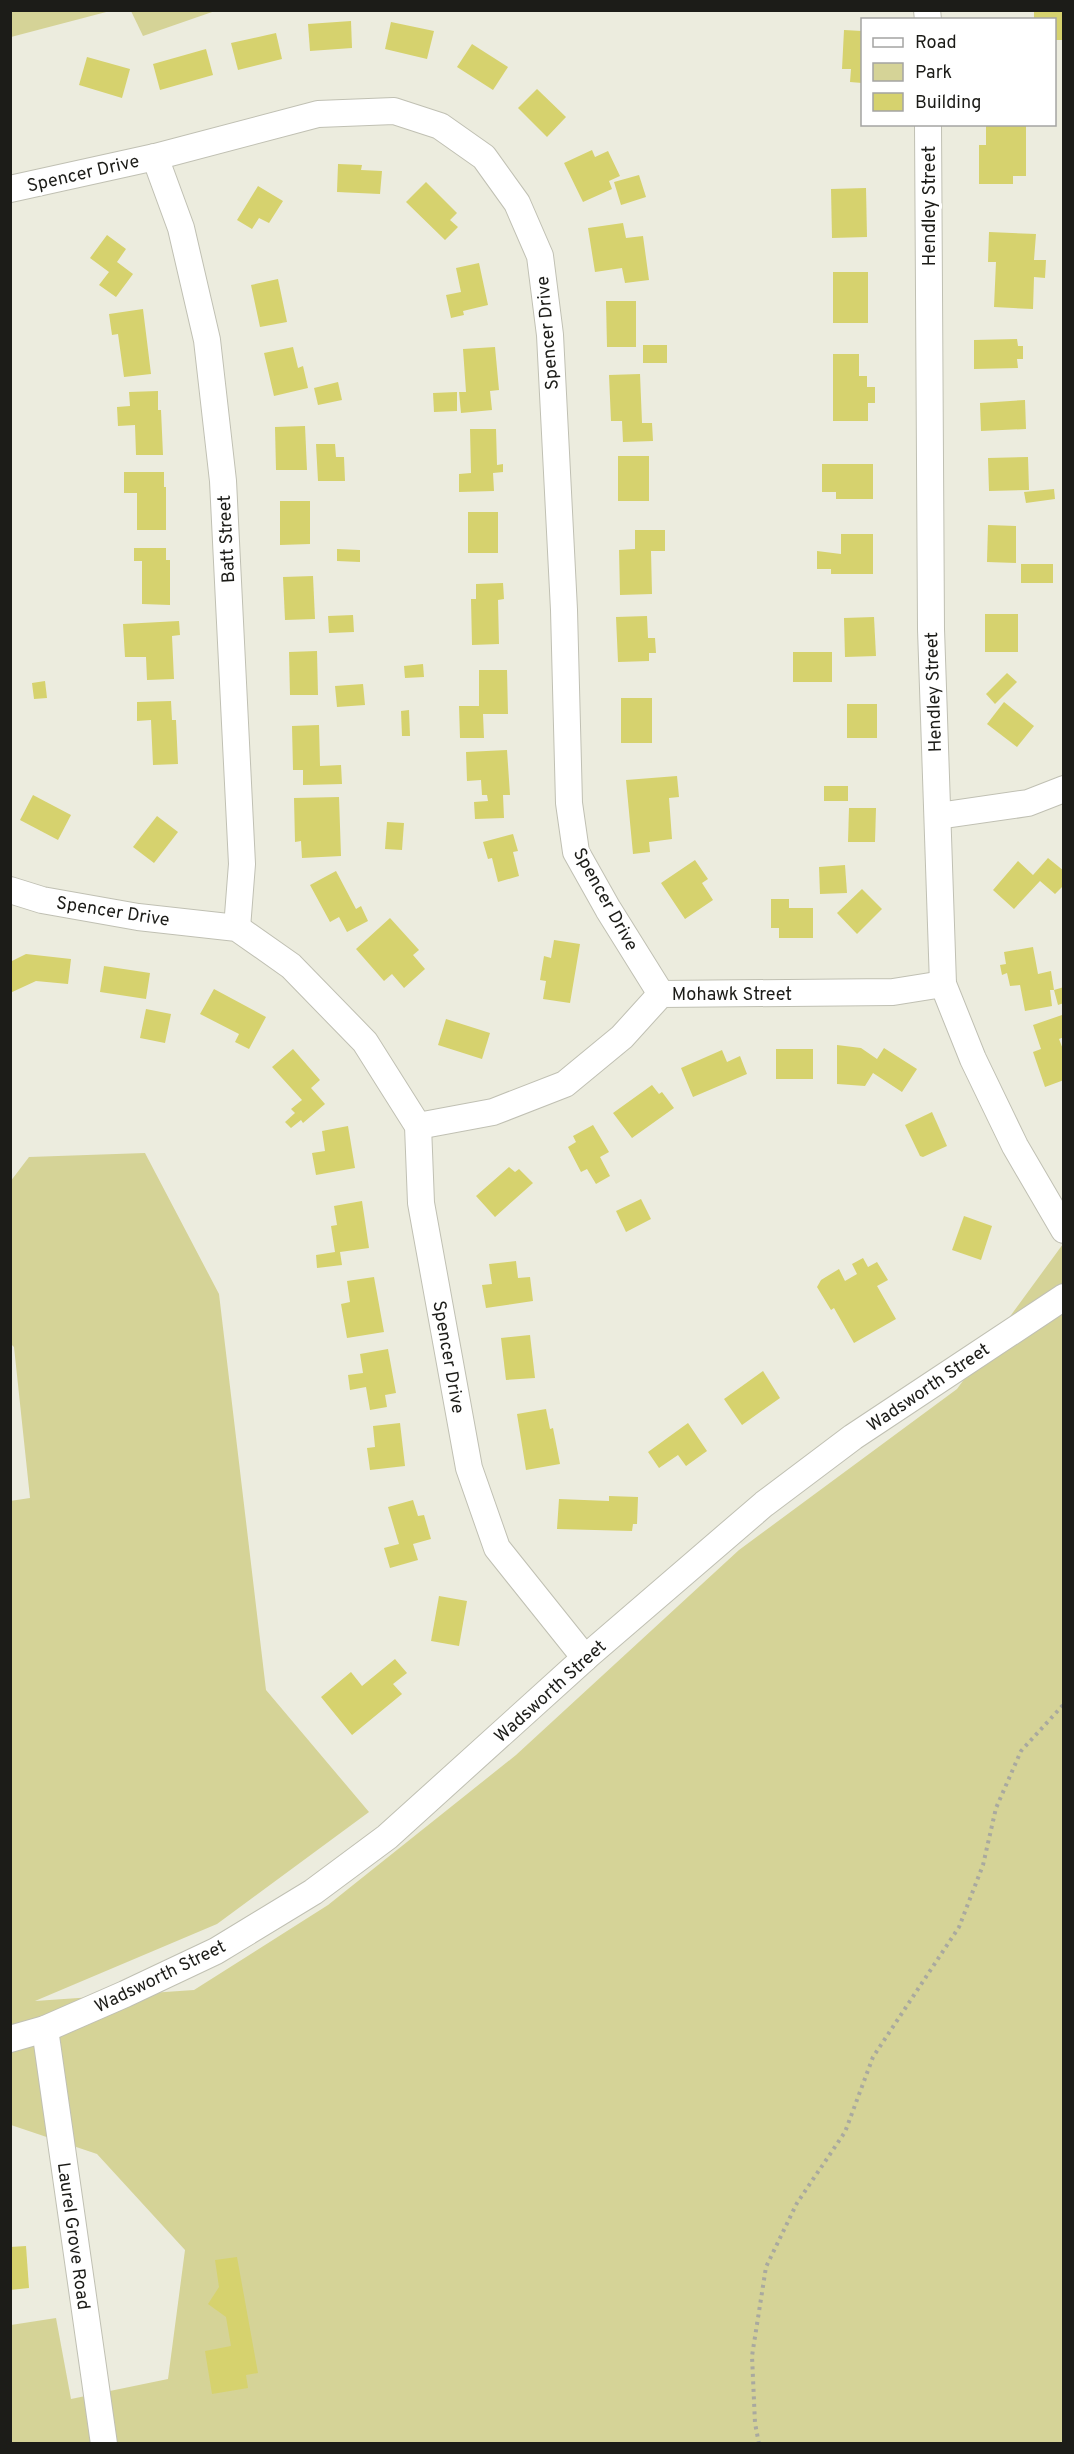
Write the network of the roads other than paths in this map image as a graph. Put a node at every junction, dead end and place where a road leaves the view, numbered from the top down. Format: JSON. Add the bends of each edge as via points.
{"nodes":[{"id":1,"x":928,"y":126,"type":"edge"},
{"id":2,"x":154,"y":157,"type":"junction"},
{"id":3,"x":10,"y":189,"type":"edge"},
{"id":4,"x":1064,"y":789,"type":"edge"},
{"id":5,"x":938,"y":816,"type":"junction"},
{"id":6,"x":10,"y":890,"type":"edge"},
{"id":7,"x":237,"y":928,"type":"junction"},
{"id":8,"x":943,"y":984,"type":"junction"},
{"id":9,"x":661,"y":994,"type":"junction"},
{"id":10,"x":418,"y":1126,"type":"junction"},
{"id":11,"x":1064,"y":1230,"type":"edge"},
{"id":12,"x":1064,"y":1297,"type":"edge"},
{"id":13,"x":585,"y":1659,"type":"junction"},
{"id":14,"x":45,"y":2029,"type":"junction"},
{"id":15,"x":10,"y":2039,"type":"edge"},
{"id":16,"x":104,"y":2444,"type":"edge"}],
"edges":[{"from":1,"to":5,"type":"street","name":"Hendley Street","via":[[931,628]]},
{"from":2,"to":3,"type":"street","name":"Spencer Drive"},
{"from":2,"to":7,"type":"street","name":"Batt Street","via":[[181,228],[207,340],[223,481],[242,864]]},
{"from":2,"to":9,"type":"street","name":"Spencer Drive","via":[[318,114],[394,111],[440,126],[484,157],[517,203],[540,256],[550,334],[569,803],[576,852]]},
{"from":4,"to":5,"type":"street","via":[[1028,803]]},
{"from":5,"to":8,"type":"street","name":"Hendley Street"},
{"from":6,"to":7,"type":"street","name":"Spencer Drive","via":[[42,900],[138,917]]},
{"from":7,"to":10,"type":"street","name":"Spencer Drive","via":[[291,966],[365,1042]]},
{"from":8,"to":9,"type":"street","name":"Mohawk Street","via":[[893,992]]},
{"from":8,"to":11,"type":"street","name":"Hendley Street","via":[[973,1059],[1015,1146]]},
{"from":9,"to":10,"type":"street","name":"Mohawk Street","via":[[622,1037],[565,1084],[493,1113]]},
{"from":10,"to":13,"type":"street","name":"Spencer Drive","via":[[421,1203],[469,1468],[497,1548]]},
{"from":12,"to":13,"type":"street","name":"Wadsworth Street","via":[[853,1437],[764,1504]]},
{"from":13,"to":14,"type":"street","name":"Wadsworth Street","via":[[387,1837],[313,1892],[216,1951]]},
{"from":14,"to":15,"type":"street","name":"Wadsworth Street"},
{"from":14,"to":16,"type":"street","name":"Laurel Grove Road"}]}
